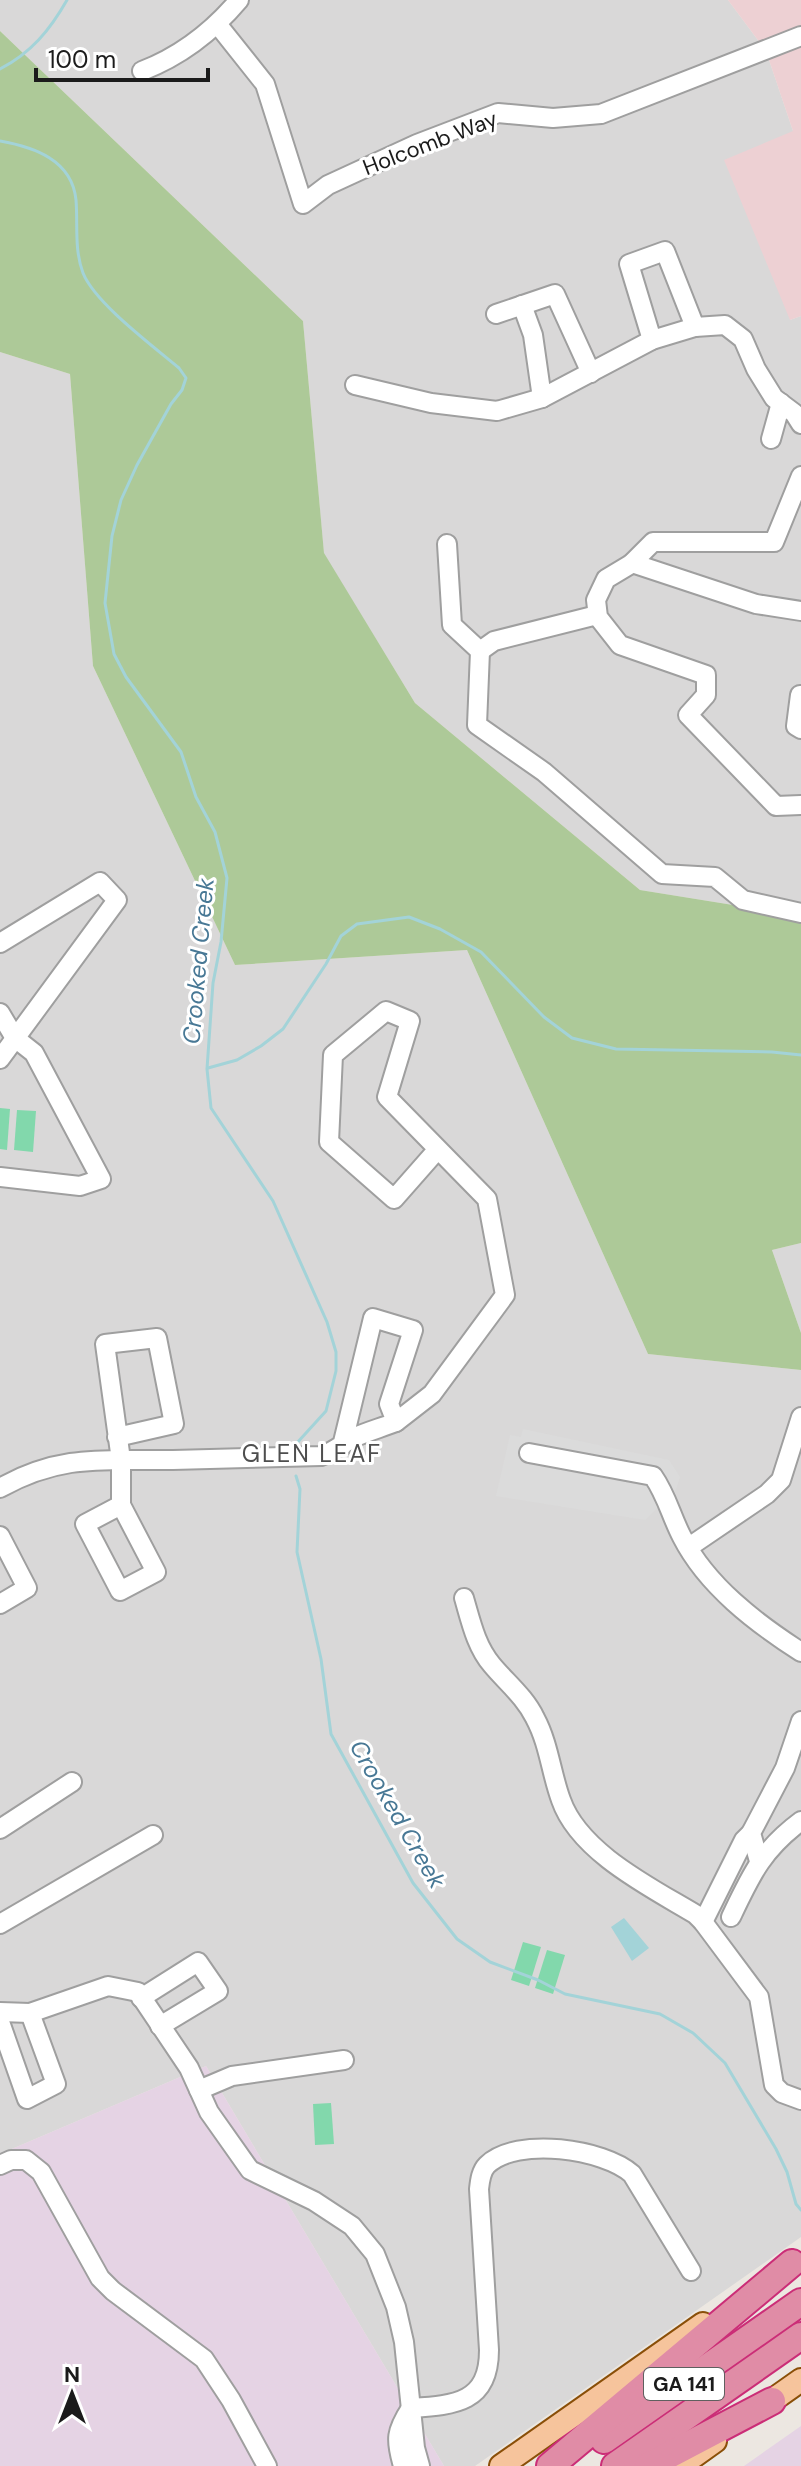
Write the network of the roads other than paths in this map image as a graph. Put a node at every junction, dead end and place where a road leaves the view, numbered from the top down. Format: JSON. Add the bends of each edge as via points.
{"nodes":[{"id":1,"x":239,"y":0,"type":"edge"},
{"id":2,"x":218,"y":25,"type":"junction"},
{"id":3,"x":801,"y":36,"type":"edge"},
{"id":4,"x":142,"y":71,"type":"dead end"},
{"id":5,"x":522,"y":305,"type":"junction"},
{"id":6,"x":496,"y":314,"type":"dead end"},
{"id":7,"x":695,"y":327,"type":"junction"},
{"id":8,"x":652,"y":340,"type":"junction"},
{"id":9,"x":591,"y":373,"type":"junction"},
{"id":10,"x":355,"y":385,"type":"dead end"},
{"id":11,"x":542,"y":398,"type":"junction"},
{"id":12,"x":781,"y":403,"type":"junction"},
{"id":13,"x":801,"y":424,"type":"edge"},
{"id":14,"x":771,"y":439,"type":"dead end"},
{"id":15,"x":801,"y":476,"type":"edge"},
{"id":16,"x":447,"y":544,"type":"dead end"},
{"id":17,"x":632,"y":563,"type":"junction"},
{"id":18,"x":801,"y":611,"type":"edge"},
{"id":19,"x":597,"y":615,"type":"junction"},
{"id":20,"x":480,"y":651,"type":"junction"},
{"id":21,"x":800,"y":695,"type":"edge"},
{"id":22,"x":801,"y":729,"type":"edge"},
{"id":23,"x":801,"y":805,"type":"edge"},
{"id":24,"x":801,"y":913,"type":"edge"},
{"id":25,"x":0,"y":943,"type":"edge"},
{"id":26,"x":0,"y":1013,"type":"edge"},
{"id":27,"x":15,"y":1038,"type":"junction"},
{"id":28,"x":0,"y":1059,"type":"edge"},
{"id":29,"x":438,"y":1149,"type":"junction"},
{"id":30,"x":0,"y":1177,"type":"edge"},
{"id":31,"x":801,"y":1417,"type":"edge"},
{"id":32,"x":396,"y":1422,"type":"junction"},
{"id":33,"x":117,"y":1437,"type":"junction"},
{"id":34,"x":342,"y":1446,"type":"junction"},
{"id":35,"x":529,"y":1453,"type":"dead end"},
{"id":36,"x":121,"y":1460,"type":"junction"},
{"id":37,"x":0,"y":1488,"type":"edge"},
{"id":38,"x":121,"y":1505,"type":"junction"},
{"id":39,"x":0,"y":1537,"type":"edge"},
{"id":40,"x":689,"y":1547,"type":"junction"},
{"id":41,"x":464,"y":1598,"type":"dead end"},
{"id":42,"x":0,"y":1604,"type":"edge"},
{"id":43,"x":801,"y":1652,"type":"edge"},
{"id":44,"x":801,"y":1721,"type":"edge"},
{"id":45,"x":72,"y":1782,"type":"dead end"},
{"id":46,"x":801,"y":1821,"type":"edge"},
{"id":47,"x":0,"y":1829,"type":"edge"},
{"id":48,"x":751,"y":1833,"type":"junction"},
{"id":49,"x":153,"y":1835,"type":"dead end"},
{"id":50,"x":759,"y":1861,"type":"junction"},
{"id":51,"x":731,"y":1917,"type":"dead end"},
{"id":52,"x":703,"y":1922,"type":"junction"},
{"id":53,"x":0,"y":1924,"type":"edge"},
{"id":54,"x":141,"y":1998,"type":"junction"},
{"id":55,"x":0,"y":2012,"type":"edge"},
{"id":56,"x":30,"y":2013,"type":"junction"},
{"id":57,"x":0,"y":2022,"type":"edge"},
{"id":58,"x":160,"y":2026,"type":"junction"},
{"id":59,"x":344,"y":2060,"type":"dead end"},
{"id":60,"x":199,"y":2090,"type":"junction"},
{"id":61,"x":801,"y":2100,"type":"edge"},
{"id":62,"x":0,"y":2165,"type":"edge"},
{"id":63,"x":796,"y":2260,"type":"edge"},
{"id":64,"x":691,"y":2271,"type":"dead end"},
{"id":65,"x":801,"y":2302,"type":"edge"},
{"id":66,"x":801,"y":2336,"type":"edge"},
{"id":67,"x":801,"y":2380,"type":"edge"},
{"id":68,"x":772,"y":2401,"type":"junction"},
{"id":69,"x":411,"y":2408,"type":"junction"},
{"id":70,"x":267,"y":2466,"type":"edge"},
{"id":71,"x":403,"y":2466,"type":"edge"},
{"id":72,"x":420,"y":2466,"type":"edge"},
{"id":73,"x":501,"y":2466,"type":"edge"},
{"id":74,"x":550,"y":2466,"type":"edge"},
{"id":75,"x":567,"y":2466,"type":"edge"},
{"id":76,"x":615,"y":2466,"type":"edge"},
{"id":77,"x":648,"y":2466,"type":"edge"},
{"id":78,"x":680,"y":2466,"type":"edge"}],
"edges":[{"from":1,"to":2,"type":"street"},
{"from":2,"to":3,"type":"street","name":"Holcomb Way","via":[[265,84],[303,204],[328,185],[498,113],[553,118],[601,114]]},
{"from":2,"to":4,"type":"street","via":[[168,61]]},
{"from":5,"to":6,"type":"street"},
{"from":5,"to":9,"type":"street","via":[[555,294]]},
{"from":5,"to":11,"type":"street","via":[[533,335]]},
{"from":7,"to":8,"type":"street"},
{"from":7,"to":8,"type":"street","via":[[665,251],[629,264]]},
{"from":7,"to":12,"type":"street","via":[[725,325],[743,339],[756,369]]},
{"from":8,"to":9,"type":"street"},
{"from":9,"to":11,"type":"street"},
{"from":10,"to":11,"type":"street","via":[[431,403],[497,411]]},
{"from":12,"to":13,"type":"street"},
{"from":12,"to":14,"type":"street"},
{"from":15,"to":17,"type":"street","via":[[774,542],[653,542]]},
{"from":16,"to":20,"type":"street","via":[[452,625]]},
{"from":17,"to":18,"type":"street","via":[[756,604]]},
{"from":17,"to":19,"type":"street","via":[[606,579],[596,600]]},
{"from":19,"to":20,"type":"street","via":[[494,641]]},
{"from":19,"to":23,"type":"street","via":[[620,645],[706,675],[706,695],[688,715],[776,806]]},
{"from":20,"to":24,"type":"street","via":[[477,725],[544,772],[662,874],[715,877],[743,900]]},
{"from":21,"to":22,"type":"street","via":[[796,726]]},
{"from":25,"to":27,"type":"street","via":[[100,882],[117,900]]},
{"from":26,"to":27,"type":"street"},
{"from":27,"to":28,"type":"street"},
{"from":27,"to":30,"type":"street","via":[[34,1053],[101,1179],[80,1186]]},
{"from":29,"to":29,"type":"street","via":[[387,1097],[410,1021],[386,1011],[333,1055],[329,1142],[394,1199]]},
{"from":29,"to":32,"type":"street","via":[[487,1199],[505,1295],[432,1394]]},
{"from":31,"to":40,"type":"street","via":[[781,1480]]},
{"from":32,"to":34,"type":"street"},
{"from":32,"to":34,"type":"street","via":[[389,1404],[413,1330],[373,1318]]},
{"from":33,"to":33,"type":"street","via":[[174,1424],[157,1338],[105,1344]]},
{"from":33,"to":36,"type":"street"},
{"from":34,"to":36,"type":"street","via":[[321,1456]]},
{"from":35,"to":40,"type":"street","via":[[653,1476]]},
{"from":36,"to":37,"type":"street","via":[[52,1465]]},
{"from":36,"to":38,"type":"street"},
{"from":38,"to":38,"type":"street","via":[[85,1524],[120,1591],[156,1572]]},
{"from":39,"to":42,"type":"street","via":[[27,1588]]},
{"from":40,"to":43,"type":"street","via":[[739,1607]]},
{"from":41,"to":52,"type":"street","via":[[476,1639],[535,1717],[561,1803],[587,1841]]},
{"from":44,"to":48,"type":"street","via":[[785,1768]]},
{"from":45,"to":47,"type":"street"},
{"from":46,"to":50,"type":"street"},
{"from":48,"to":50,"type":"street"},
{"from":48,"to":52,"type":"street"},
{"from":49,"to":53,"type":"street"},
{"from":50,"to":51,"type":"street"},
{"from":52,"to":61,"type":"street","via":[[759,1997],[774,2085]]},
{"from":54,"to":56,"type":"street","via":[[138,1992],[108,1986]]},
{"from":54,"to":58,"type":"street"},
{"from":54,"to":58,"type":"street","via":[[198,1962],[218,1991]]},
{"from":55,"to":56,"type":"street"},
{"from":56,"to":57,"type":"street","via":[[56,2084],[27,2099]]},
{"from":58,"to":60,"type":"street"},
{"from":59,"to":60,"type":"street","via":[[232,2076]]},
{"from":60,"to":69,"type":"street","via":[[250,2170],[339,2217],[375,2254],[399,2319]]},
{"from":62,"to":70,"type":"street","via":[[26,2160],[41,2172],[100,2278],[204,2359]]},
{"from":63,"to":73,"type":"main road"},
{"from":63,"to":74,"type":"highway"},
{"from":64,"to":69,"type":"street","via":[[626,2168],[544,2147],[491,2162],[482,2172],[479,2189],[488,2371],[469,2398]]},
{"from":65,"to":75,"type":"highway","number":"GA 141"},
{"from":66,"to":76,"type":"highway","number":"GA 141"},
{"from":67,"to":68,"type":"main road"},
{"from":68,"to":77,"type":"highway"},
{"from":68,"to":78,"type":"main road"},
{"from":69,"to":71,"type":"street","via":[[398,2427]]},
{"from":69,"to":72,"type":"street"}]}
